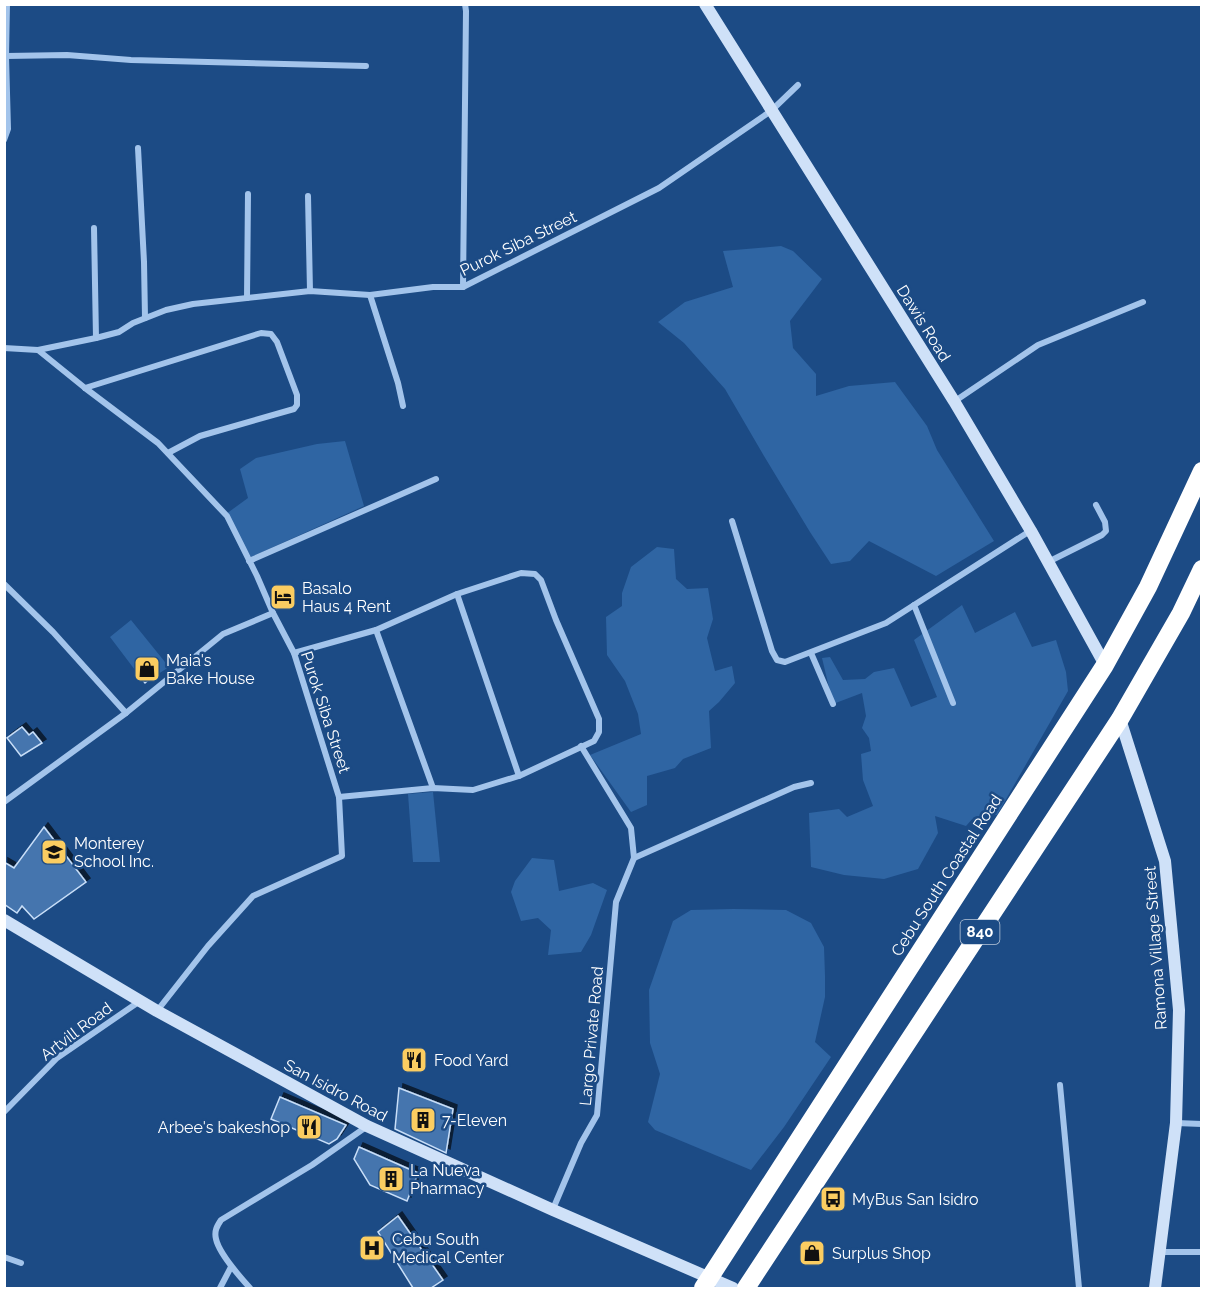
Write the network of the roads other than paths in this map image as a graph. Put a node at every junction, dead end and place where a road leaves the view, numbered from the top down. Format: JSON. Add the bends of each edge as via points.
{"nodes":[{"id":1,"x":7,"y":4,"type":"edge"},
{"id":2,"x":465,"y":4,"type":"edge"},
{"id":3,"x":705,"y":4,"type":"edge"},
{"id":4,"x":6,"y":56,"type":"edge"},
{"id":5,"x":366,"y":66,"type":"dead end"},
{"id":6,"x":798,"y":85,"type":"dead end"},
{"id":7,"x":771,"y":111,"type":"junction"},
{"id":8,"x":4,"y":140,"type":"edge"},
{"id":9,"x":138,"y":148,"type":"dead end"},
{"id":10,"x":248,"y":194,"type":"dead end"},
{"id":11,"x":308,"y":196,"type":"dead end"},
{"id":12,"x":94,"y":228,"type":"dead end"},
{"id":13,"x":463,"y":286,"type":"junction"},
{"id":14,"x":310,"y":291,"type":"junction"},
{"id":15,"x":370,"y":295,"type":"junction"},
{"id":16,"x":247,"y":298,"type":"junction"},
{"id":17,"x":1143,"y":302,"type":"dead end"},
{"id":18,"x":145,"y":318,"type":"junction"},
{"id":19,"x":96,"y":339,"type":"junction"},
{"id":20,"x":4,"y":348,"type":"edge"},
{"id":21,"x":38,"y":350,"type":"junction"},
{"id":22,"x":85,"y":388,"type":"junction"},
{"id":23,"x":954,"y":401,"type":"junction"},
{"id":24,"x":403,"y":406,"type":"dead end"},
{"id":25,"x":168,"y":453,"type":"junction"},
{"id":26,"x":1202,"y":471,"type":"edge"},
{"id":27,"x":436,"y":480,"type":"dead end"},
{"id":28,"x":1096,"y":505,"type":"dead end"},
{"id":29,"x":732,"y":521,"type":"dead end"},
{"id":30,"x":1031,"y":531,"type":"junction"},
{"id":31,"x":249,"y":561,"type":"junction"},
{"id":32,"x":1048,"y":562,"type":"junction"},
{"id":33,"x":1202,"y":569,"type":"edge"},
{"id":34,"x":4,"y":584,"type":"edge"},
{"id":35,"x":457,"y":594,"type":"junction"},
{"id":36,"x":914,"y":605,"type":"junction"},
{"id":37,"x":273,"y":613,"type":"junction"},
{"id":38,"x":376,"y":630,"type":"junction"},
{"id":39,"x":811,"y":652,"type":"junction"},
{"id":40,"x":294,"y":653,"type":"junction"},
{"id":41,"x":1105,"y":665,"type":"junction"},
{"id":42,"x":833,"y":704,"type":"dead end"},
{"id":43,"x":953,"y":704,"type":"dead end"},
{"id":44,"x":126,"y":712,"type":"junction"},
{"id":45,"x":1120,"y":719,"type":"junction"},
{"id":46,"x":581,"y":746,"type":"junction"},
{"id":47,"x":519,"y":776,"type":"junction"},
{"id":48,"x":811,"y":783,"type":"dead end"},
{"id":49,"x":433,"y":788,"type":"junction"},
{"id":50,"x":339,"y":797,"type":"junction"},
{"id":51,"x":4,"y":802,"type":"edge"},
{"id":52,"x":634,"y":858,"type":"junction"},
{"id":53,"x":4,"y":921,"type":"edge"},
{"id":54,"x":141,"y":1000,"type":"junction"},
{"id":55,"x":157,"y":1011,"type":"junction"},
{"id":56,"x":1060,"y":1085,"type":"dead end"},
{"id":57,"x":4,"y":1112,"type":"edge"},
{"id":58,"x":1176,"y":1123,"type":"junction"},
{"id":59,"x":1202,"y":1124,"type":"edge"},
{"id":60,"x":367,"y":1126,"type":"junction"},
{"id":61,"x":553,"y":1210,"type":"junction"},
{"id":62,"x":1160,"y":1252,"type":"junction"},
{"id":63,"x":1202,"y":1252,"type":"edge"},
{"id":64,"x":4,"y":1257,"type":"edge"},
{"id":65,"x":21,"y":1263,"type":"dead end"},
{"id":66,"x":231,"y":1267,"type":"junction"},
{"id":67,"x":706,"y":1283,"type":"edge"},
{"id":68,"x":220,"y":1288,"type":"edge"},
{"id":69,"x":250,"y":1288,"type":"edge"},
{"id":70,"x":733,"y":1288,"type":"edge"},
{"id":71,"x":746,"y":1288,"type":"edge"},
{"id":72,"x":1079,"y":1288,"type":"edge"},
{"id":73,"x":1155,"y":1288,"type":"edge"}],
"edges":[{"from":1,"to":4,"type":"street"},
{"from":2,"to":13,"type":"street"},
{"from":3,"to":7,"type":"street","name":"Dawis Road"},
{"from":4,"to":5,"type":"street"},
{"from":4,"to":8,"type":"street","via":[[8,129]]},
{"from":6,"to":7,"type":"street","name":"Purok Siba Street"},
{"from":7,"to":13,"type":"street","name":"Purok Siba Street","via":[[659,188]]},
{"from":7,"to":23,"type":"street","name":"Dawis Road"},
{"from":9,"to":18,"type":"street"},
{"from":10,"to":16,"type":"street"},
{"from":11,"to":14,"type":"street"},
{"from":12,"to":19,"type":"street"},
{"from":13,"to":15,"type":"street","name":"Purok Siba Street"},
{"from":14,"to":15,"type":"street","name":"Purok Siba Street"},
{"from":14,"to":16,"type":"street","name":"Purok Siba Street"},
{"from":15,"to":24,"type":"street"},
{"from":16,"to":18,"type":"street","name":"Purok Siba Street","via":[[193,304]]},
{"from":17,"to":23,"type":"street","via":[[1038,345]]},
{"from":18,"to":19,"type":"street","name":"Purok Siba Street"},
{"from":19,"to":21,"type":"street","name":"Purok Siba Street"},
{"from":20,"to":21,"type":"street","name":"Purok Siba Street"},
{"from":21,"to":22,"type":"street","name":"Purok Siba Street"},
{"from":22,"to":25,"type":"street","name":"Purok Siba Street"},
{"from":22,"to":25,"type":"street","via":[[261,333],[271,334],[297,395],[294,409],[200,436]]},
{"from":23,"to":30,"type":"street","name":"Dawis Road"},
{"from":25,"to":31,"type":"street","name":"Purok Siba Street","via":[[228,516]]},
{"from":26,"to":41,"type":"highway","name":"Cebu South Coastal Road","number":"840","via":[[1148,587]]},
{"from":27,"to":31,"type":"street"},
{"from":28,"to":32,"type":"street","via":[[1106,531]]},
{"from":29,"to":39,"type":"street","via":[[777,660],[785,662]]},
{"from":30,"to":32,"type":"street","name":"Dawis Road"},
{"from":30,"to":36,"type":"street"},
{"from":31,"to":37,"type":"street","name":"Purok Siba Street"},
{"from":32,"to":41,"type":"street","name":"Dawis Road"},
{"from":33,"to":45,"type":"highway","number":"840"},
{"from":34,"to":44,"type":"street"},
{"from":35,"to":38,"type":"street"},
{"from":35,"to":46,"type":"street","via":[[520,573],[535,574],[541,580],[599,719],[597,737]]},
{"from":35,"to":47,"type":"street"},
{"from":36,"to":39,"type":"street","via":[[886,623]]},
{"from":36,"to":43,"type":"street"},
{"from":37,"to":40,"type":"street","name":"Purok Siba Street"},
{"from":37,"to":44,"type":"street","via":[[223,633]]},
{"from":38,"to":40,"type":"street"},
{"from":38,"to":49,"type":"street"},
{"from":39,"to":42,"type":"street"},
{"from":40,"to":50,"type":"street","name":"Purok Siba Street"},
{"from":41,"to":67,"type":"highway","name":"Cebu South Coastal Road","number":"840"},
{"from":44,"to":51,"type":"street"},
{"from":45,"to":58,"type":"street","name":"Ramona Village Street","via":[[1166,861],[1179,1010]]},
{"from":45,"to":71,"type":"highway","number":"840"},
{"from":46,"to":47,"type":"street"},
{"from":46,"to":52,"type":"street","name":"Largo Private Road","via":[[631,828]]},
{"from":47,"to":49,"type":"street","via":[[473,790]]},
{"from":48,"to":52,"type":"street"},
{"from":49,"to":50,"type":"street"},
{"from":50,"to":55,"type":"street","name":"Purok Siba Street","via":[[341,857],[253,896]]},
{"from":52,"to":61,"type":"street","name":"Largo Private Road","via":[[616,902],[597,1114]]},
{"from":53,"to":54,"type":"street","name":"San Isidro Road"},
{"from":54,"to":55,"type":"street","name":"San Isidro Road"},
{"from":54,"to":57,"type":"street","name":"Artvill Road","via":[[57,1058]]},
{"from":55,"to":60,"type":"street","name":"San Isidro Road"},
{"from":56,"to":72,"type":"street"},
{"from":58,"to":59,"type":"street"},
{"from":58,"to":62,"type":"street","name":"Ramona Village Street"},
{"from":60,"to":61,"type":"street","name":"San Isidro Road"},
{"from":60,"to":66,"type":"street","via":[[312,1165],[221,1220],[215,1230],[216,1240]]},
{"from":61,"to":67,"type":"street","name":"San Isidro Road"},
{"from":62,"to":63,"type":"street"},
{"from":62,"to":73,"type":"street","name":"Ramona Village Street"},
{"from":64,"to":65,"type":"street"},
{"from":66,"to":68,"type":"street"},
{"from":66,"to":69,"type":"street"},
{"from":67,"to":70,"type":"street","name":"San Isidro Road"}]}
